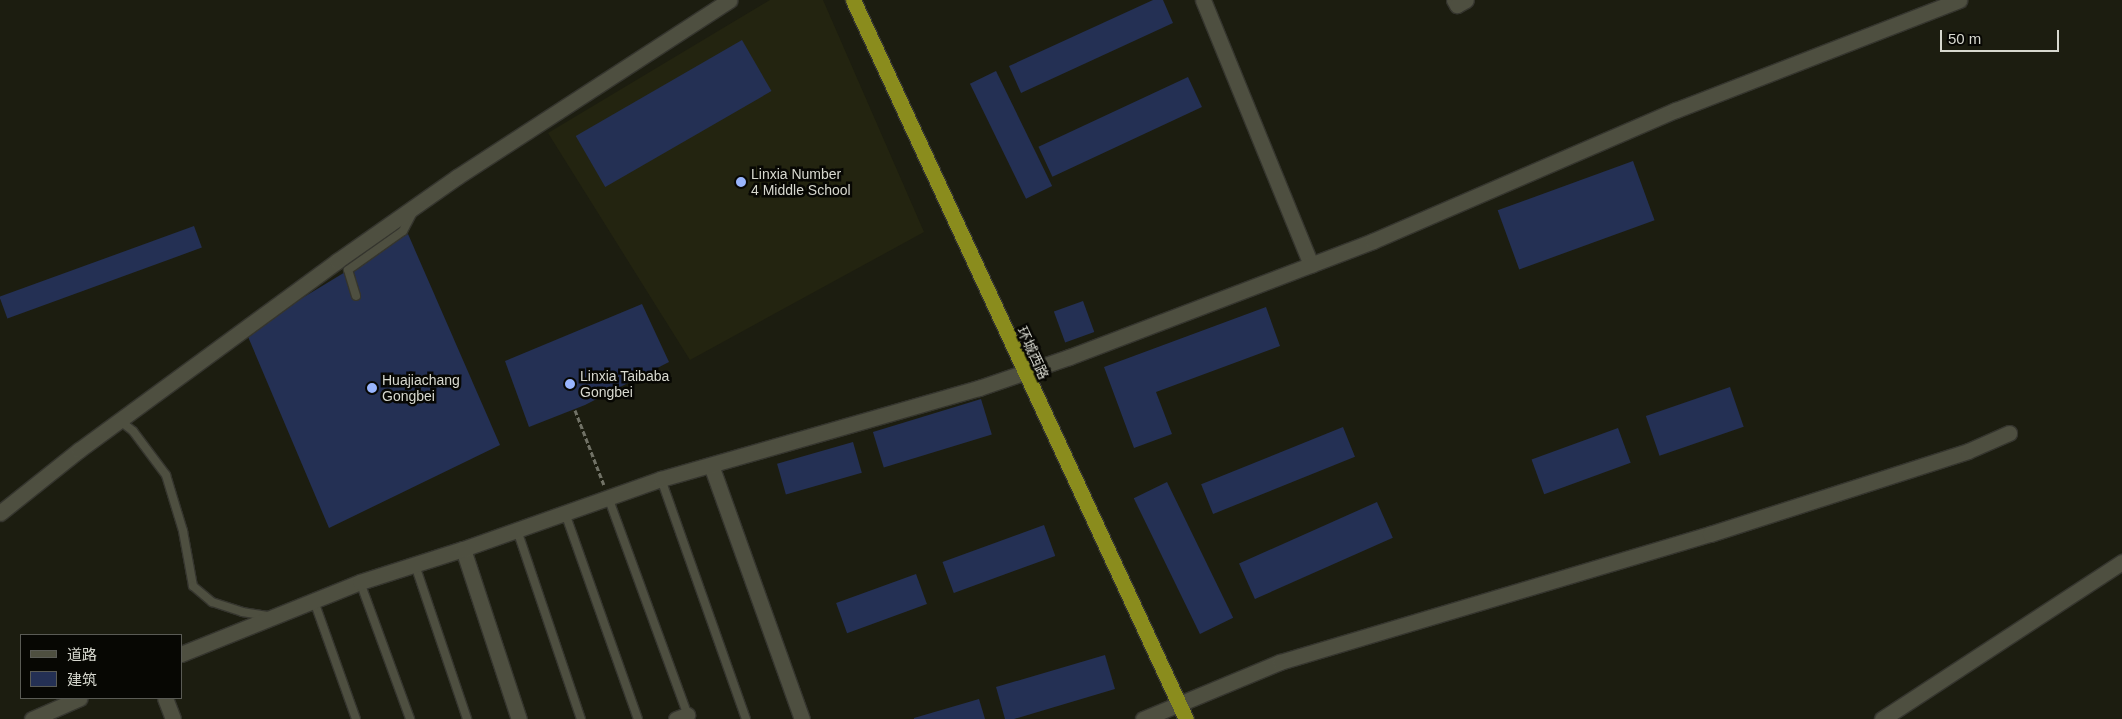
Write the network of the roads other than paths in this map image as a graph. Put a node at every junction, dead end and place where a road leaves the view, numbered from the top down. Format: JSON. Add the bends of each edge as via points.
{"nodes":[{"id":1,"x":730,"y":0,"type":"edge"},
{"id":2,"x":853,"y":0,"type":"edge"},
{"id":3,"x":1203,"y":0,"type":"edge"},
{"id":4,"x":1454,"y":0,"type":"edge"},
{"id":5,"x":1466,"y":0,"type":"edge"},
{"id":6,"x":1959,"y":0,"type":"edge"},
{"id":7,"x":416,"y":206,"type":"junction"},
{"id":8,"x":1311,"y":265,"type":"junction"},
{"id":9,"x":356,"y":296,"type":"dead end"},
{"id":10,"x":1023,"y":371,"type":"junction"},
{"id":11,"x":119,"y":420,"type":"junction"},
{"id":12,"x":2009,"y":433,"type":"dead end"},
{"id":13,"x":711,"y":465,"type":"junction"},
{"id":14,"x":661,"y":479,"type":"junction"},
{"id":15,"x":608,"y":497,"type":"junction"},
{"id":16,"x":0,"y":513,"type":"edge"},
{"id":17,"x":565,"y":513,"type":"junction"},
{"id":18,"x":517,"y":530,"type":"junction"},
{"id":19,"x":463,"y":549,"type":"junction"},
{"id":20,"x":2122,"y":562,"type":"edge"},
{"id":21,"x":415,"y":565,"type":"junction"},
{"id":22,"x":360,"y":582,"type":"junction"},
{"id":23,"x":314,"y":601,"type":"junction"},
{"id":24,"x":275,"y":616,"type":"junction"},
{"id":25,"x":182,"y":654,"type":"edge"},
{"id":26,"x":78,"y":699,"type":"edge"},
{"id":27,"x":166,"y":699,"type":"edge"},
{"id":28,"x":1178,"y":704,"type":"junction"},
{"id":29,"x":684,"y":718,"type":"edge"},
{"id":30,"x":32,"y":719,"type":"edge"},
{"id":31,"x":173,"y":719,"type":"edge"},
{"id":32,"x":356,"y":719,"type":"edge"},
{"id":33,"x":410,"y":719,"type":"edge"},
{"id":34,"x":467,"y":719,"type":"edge"},
{"id":35,"x":519,"y":719,"type":"edge"},
{"id":36,"x":581,"y":719,"type":"edge"},
{"id":37,"x":638,"y":719,"type":"edge"},
{"id":38,"x":746,"y":719,"type":"edge"},
{"id":39,"x":802,"y":719,"type":"edge"},
{"id":40,"x":1143,"y":719,"type":"edge"},
{"id":41,"x":1186,"y":719,"type":"edge"},
{"id":42,"x":1882,"y":719,"type":"edge"}],
"edges":[{"from":1,"to":7,"type":"street"},
{"from":2,"to":10,"type":"highway","name":"环城西路"},
{"from":3,"to":8,"type":"street"},
{"from":4,"to":5,"type":"street","via":[[1456,5]]},
{"from":6,"to":8,"type":"street","via":[[1676,110]]},
{"from":7,"to":9,"type":"lane","via":[[403,231],[348,270]]},
{"from":7,"to":11,"type":"street"},
{"from":8,"to":10,"type":"street","via":[[1069,357]]},
{"from":10,"to":13,"type":"street","via":[[979,388]]},
{"from":10,"to":28,"type":"highway","name":"环城西路"},
{"from":11,"to":16,"type":"street"},
{"from":11,"to":24,"type":"lane","via":[[133,431],[166,475],[183,531],[193,586],[212,602],[242,612]]},
{"from":12,"to":28,"type":"street","via":[[1968,451],[1710,534],[1280,662]]},
{"from":13,"to":14,"type":"street"},
{"from":13,"to":39,"type":"street"},
{"from":14,"to":15,"type":"street"},
{"from":14,"to":38,"type":"lane"},
{"from":15,"to":17,"type":"street"},
{"from":15,"to":29,"type":"lane"},
{"from":17,"to":18,"type":"street"},
{"from":17,"to":37,"type":"lane"},
{"from":18,"to":19,"type":"street"},
{"from":18,"to":36,"type":"lane"},
{"from":19,"to":21,"type":"street"},
{"from":19,"to":35,"type":"street"},
{"from":20,"to":42,"type":"street"},
{"from":21,"to":22,"type":"street"},
{"from":21,"to":34,"type":"lane"},
{"from":22,"to":23,"type":"street"},
{"from":22,"to":33,"type":"lane"},
{"from":23,"to":24,"type":"street"},
{"from":23,"to":32,"type":"lane"},
{"from":24,"to":25,"type":"street"},
{"from":26,"to":30,"type":"street"},
{"from":27,"to":31,"type":"street"},
{"from":28,"to":40,"type":"street"},
{"from":28,"to":41,"type":"highway","name":"环城西路"}]}
